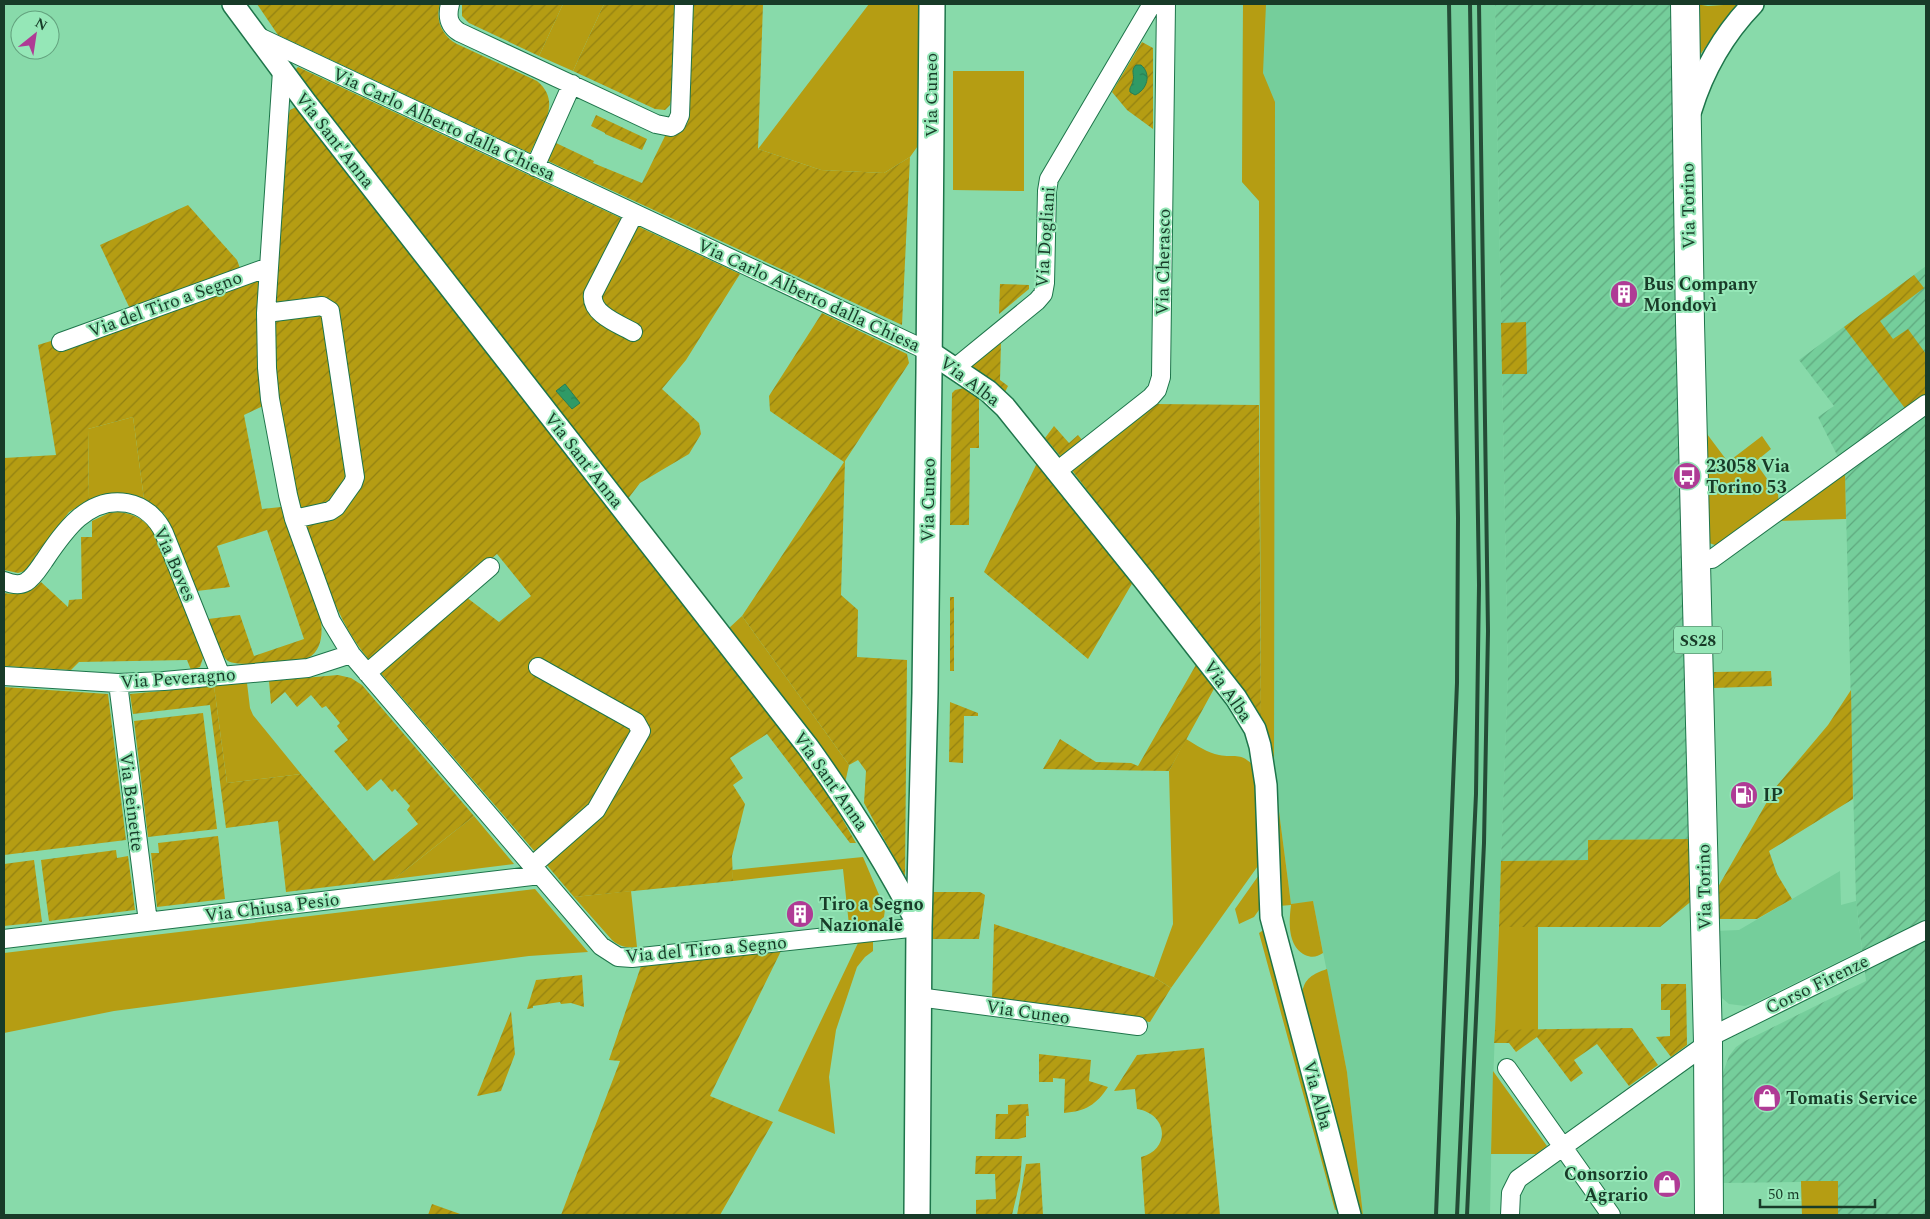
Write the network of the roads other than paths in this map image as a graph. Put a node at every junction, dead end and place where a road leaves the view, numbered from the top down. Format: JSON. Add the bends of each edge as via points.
{"nodes":[{"id":1,"x":233,"y":4,"type":"edge"},
{"id":2,"x":450,"y":4,"type":"edge"},
{"id":3,"x":684,"y":4,"type":"edge"},
{"id":4,"x":932,"y":4,"type":"edge"},
{"id":5,"x":1152,"y":4,"type":"edge"},
{"id":6,"x":1166,"y":4,"type":"edge"},
{"id":7,"x":1685,"y":4,"type":"edge"},
{"id":8,"x":1753,"y":4,"type":"edge"},
{"id":9,"x":254,"y":34,"type":"junction"},
{"id":10,"x":282,"y":71,"type":"junction"},
{"id":11,"x":572,"y":84,"type":"junction"},
{"id":12,"x":1686,"y":130,"type":"junction"},
{"id":13,"x":534,"y":166,"type":"junction"},
{"id":14,"x":634,"y":214,"type":"junction"},
{"id":15,"x":269,"y":267,"type":"junction"},
{"id":16,"x":266,"y":313,"type":"junction"},
{"id":17,"x":633,"y":332,"type":"dead end"},
{"id":18,"x":61,"y":342,"type":"dead end"},
{"id":19,"x":930,"y":352,"type":"junction"},
{"id":20,"x":955,"y":368,"type":"junction"},
{"id":21,"x":1926,"y":404,"type":"edge"},
{"id":22,"x":1057,"y":472,"type":"junction"},
{"id":23,"x":294,"y":519,"type":"junction"},
{"id":24,"x":1696,"y":559,"type":"junction"},
{"id":25,"x":490,"y":567,"type":"dead end"},
{"id":26,"x":4,"y":581,"type":"edge"},
{"id":27,"x":350,"y":654,"type":"junction"},
{"id":28,"x":538,"y":668,"type":"dead end"},
{"id":29,"x":367,"y":673,"type":"junction"},
{"id":30,"x":4,"y":676,"type":"edge"},
{"id":31,"x":221,"y":676,"type":"junction"},
{"id":32,"x":118,"y":683,"type":"junction"},
{"id":33,"x":536,"y":871,"type":"junction"},
{"id":34,"x":148,"y":922,"type":"junction"},
{"id":35,"x":920,"y":927,"type":"junction"},
{"id":36,"x":1926,"y":930,"type":"edge"},
{"id":37,"x":4,"y":939,"type":"edge"},
{"id":38,"x":918,"y":997,"type":"junction"},
{"id":39,"x":1138,"y":1026,"type":"dead end"},
{"id":40,"x":1708,"y":1040,"type":"junction"},
{"id":41,"x":1507,"y":1068,"type":"dead end"},
{"id":42,"x":1563,"y":1147,"type":"junction"},
{"id":43,"x":917,"y":1215,"type":"edge"},
{"id":44,"x":1350,"y":1215,"type":"edge"},
{"id":45,"x":1510,"y":1215,"type":"edge"},
{"id":46,"x":1611,"y":1215,"type":"edge"},
{"id":47,"x":1709,"y":1215,"type":"edge"}],
"edges":[{"from":1,"to":9,"type":"street","name":"Via Sant'Anna"},
{"from":2,"to":11,"type":"street","via":[[449,19],[456,30]]},
{"from":3,"to":11,"type":"street","via":[[680,115],[676,124],[671,127],[656,124]]},
{"from":4,"to":19,"type":"main road","name":"Via Cuneo"},
{"from":5,"to":20,"type":"street","name":"Via Dogliani","via":[[1049,179],[1043,294]]},
{"from":6,"to":22,"type":"street","name":"Via Cherasco","via":[[1161,377],[1151,397]]},
{"from":7,"to":12,"type":"main road","name":"Via Torino","number":"SS28"},
{"from":8,"to":12,"type":"street","via":[[1711,61],[1695,97]]},
{"from":9,"to":10,"type":"street","name":"Via Sant'Anna"},
{"from":9,"to":13,"type":"street","name":"Via Carlo Alberto dalla Chiesa"},
{"from":10,"to":15,"type":"street","name":"Via del Tiro a Segno"},
{"from":10,"to":35,"type":"street","name":"Via Sant'Anna","via":[[808,747],[870,839]]},
{"from":11,"to":13,"type":"street"},
{"from":12,"to":24,"type":"main road","name":"Via Torino","number":"SS28"},
{"from":13,"to":14,"type":"street","name":"Via Carlo Alberto dalla Chiesa"},
{"from":14,"to":17,"type":"street","via":[[592,300],[601,313]]},
{"from":14,"to":19,"type":"street","name":"Via Carlo Alberto dalla Chiesa"},
{"from":15,"to":16,"type":"street","name":"Via del Tiro a Segno"},
{"from":15,"to":18,"type":"street","name":"Via del Tiro a Segno"},
{"from":16,"to":23,"type":"street","name":"Via del Tiro a Segno","via":[[270,399]]},
{"from":16,"to":23,"type":"street","via":[[322,306],[330,311],[354,464],[353,483],[336,507]]},
{"from":19,"to":20,"type":"street","name":"Via Alba"},
{"from":19,"to":35,"type":"main road","name":"Via Cuneo"},
{"from":20,"to":22,"type":"street","name":"Via Alba","via":[[997,400]]},
{"from":21,"to":24,"type":"street","via":[[1712,559]]},
{"from":22,"to":44,"type":"street","name":"Via Alba","via":[[1242,707],[1255,729],[1266,785],[1271,917]]},
{"from":23,"to":27,"type":"street","name":"Via del Tiro a Segno","via":[[331,621]]},
{"from":24,"to":40,"type":"main road","name":"Via Torino","number":"SS28"},
{"from":25,"to":29,"type":"street"},
{"from":26,"to":31,"type":"street","name":"Via Boves","via":[[15,584],[28,580],[71,524],[85,512],[106,504],[134,505],[155,519],[164,533]]},
{"from":27,"to":29,"type":"street","name":"Via del Tiro a Segno"},
{"from":27,"to":31,"type":"street","name":"Via Peveragno","via":[[308,668]]},
{"from":28,"to":33,"type":"street","via":[[636,722],[641,731],[596,810]]},
{"from":29,"to":33,"type":"street","name":"Via del Tiro a Segno"},
{"from":30,"to":32,"type":"street","name":"Via Peveragno"},
{"from":31,"to":32,"type":"street","name":"Via Peveragno"},
{"from":32,"to":34,"type":"street","name":"Via Beinette"},
{"from":33,"to":34,"type":"street","name":"Via Chiusa Pesio"},
{"from":33,"to":35,"type":"street","name":"Via del Tiro a Segno","via":[[601,946],[625,958]]},
{"from":34,"to":37,"type":"street","name":"Via Chiusa Pesio"},
{"from":35,"to":38,"type":"main road","name":"Via Cuneo"},
{"from":36,"to":40,"type":"street","name":"Corso Firenze"},
{"from":38,"to":39,"type":"street","name":"Via Cuneo"},
{"from":38,"to":43,"type":"main road","name":"Via Cuneo"},
{"from":40,"to":42,"type":"street","name":"Corso Firenze"},
{"from":40,"to":47,"type":"main road","name":"Via Torino","number":"SS28"},
{"from":41,"to":42,"type":"street"},
{"from":42,"to":45,"type":"street","name":"Corso Firenze","via":[[1518,1179],[1511,1193]]},
{"from":42,"to":46,"type":"street"}]}
